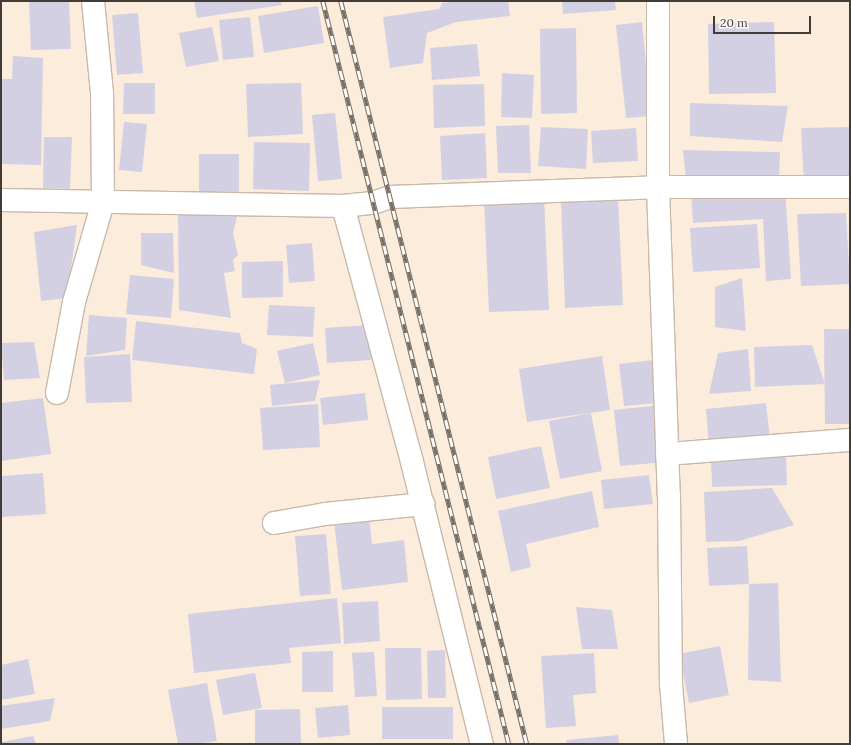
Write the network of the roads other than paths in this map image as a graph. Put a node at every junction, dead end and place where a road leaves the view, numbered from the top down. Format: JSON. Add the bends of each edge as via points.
{"nodes":[{"id":1,"x":93,"y":1,"type":"edge"},
{"id":2,"x":658,"y":1,"type":"edge"},
{"id":3,"x":658,"y":187,"type":"junction"},
{"id":4,"x":850,"y":187,"type":"edge"},
{"id":5,"x":1,"y":200,"type":"edge"},
{"id":6,"x":103,"y":202,"type":"junction"},
{"id":7,"x":343,"y":206,"type":"junction"},
{"id":8,"x":57,"y":393,"type":"dead end"},
{"id":9,"x":850,"y":440,"type":"edge"},
{"id":10,"x":667,"y":454,"type":"junction"},
{"id":11,"x":423,"y":504,"type":"junction"},
{"id":12,"x":274,"y":523,"type":"dead end"},
{"id":13,"x":482,"y":744,"type":"edge"},
{"id":14,"x":676,"y":744,"type":"edge"}],
"edges":[{"from":1,"to":6,"type":"street","via":[[102,94]]},
{"from":2,"to":3,"type":"street"},
{"from":3,"to":4,"type":"street"},
{"from":3,"to":7,"type":"street","via":[[390,198],[373,203]]},
{"from":3,"to":10,"type":"street"},
{"from":5,"to":6,"type":"street"},
{"from":6,"to":7,"type":"street"},
{"from":6,"to":8,"type":"street","via":[[74,302]]},
{"from":7,"to":11,"type":"street"},
{"from":9,"to":10,"type":"street"},
{"from":10,"to":14,"type":"street","via":[[671,684]]},
{"from":11,"to":12,"type":"street","via":[[325,514]]},
{"from":11,"to":13,"type":"street"}]}
